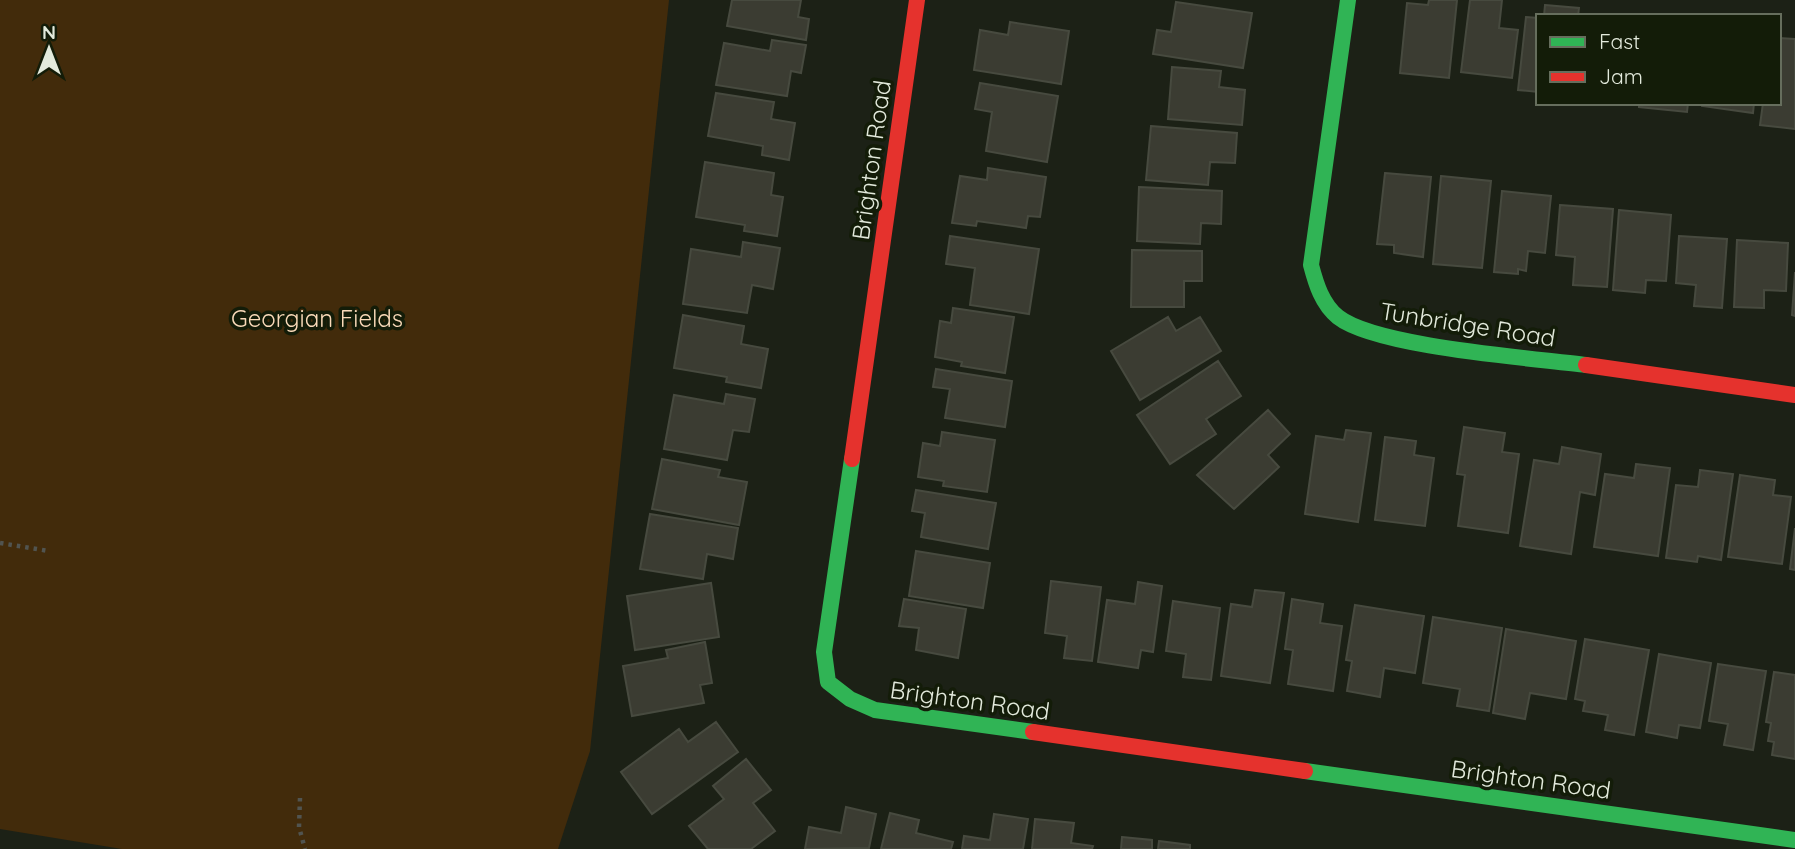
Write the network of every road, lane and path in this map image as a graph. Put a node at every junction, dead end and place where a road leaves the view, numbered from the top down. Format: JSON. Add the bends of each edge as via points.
{"nodes":[{"id":1,"x":916,"y":0,"type":"edge"},
{"id":2,"x":1348,"y":0,"type":"edge"},
{"id":3,"x":1795,"y":395,"type":"edge"},
{"id":4,"x":0,"y":543,"type":"edge"},
{"id":5,"x":48,"y":551,"type":"dead end"},
{"id":6,"x":300,"y":798,"type":"dead end"},
{"id":7,"x":1795,"y":840,"type":"edge"},
{"id":8,"x":305,"y":849,"type":"edge"}],
"edges":[{"from":1,"to":7,"type":"street","name":"Brighton Road","via":[[824,652],[828,682],[875,710]]},
{"from":2,"to":3,"type":"street","name":"Tunbridge Road","via":[[1311,265],[1331,312],[1354,328],[1385,337]]},
{"from":4,"to":5,"type":"path"},
{"from":6,"to":8,"type":"path","via":[[299,827]]}]}
